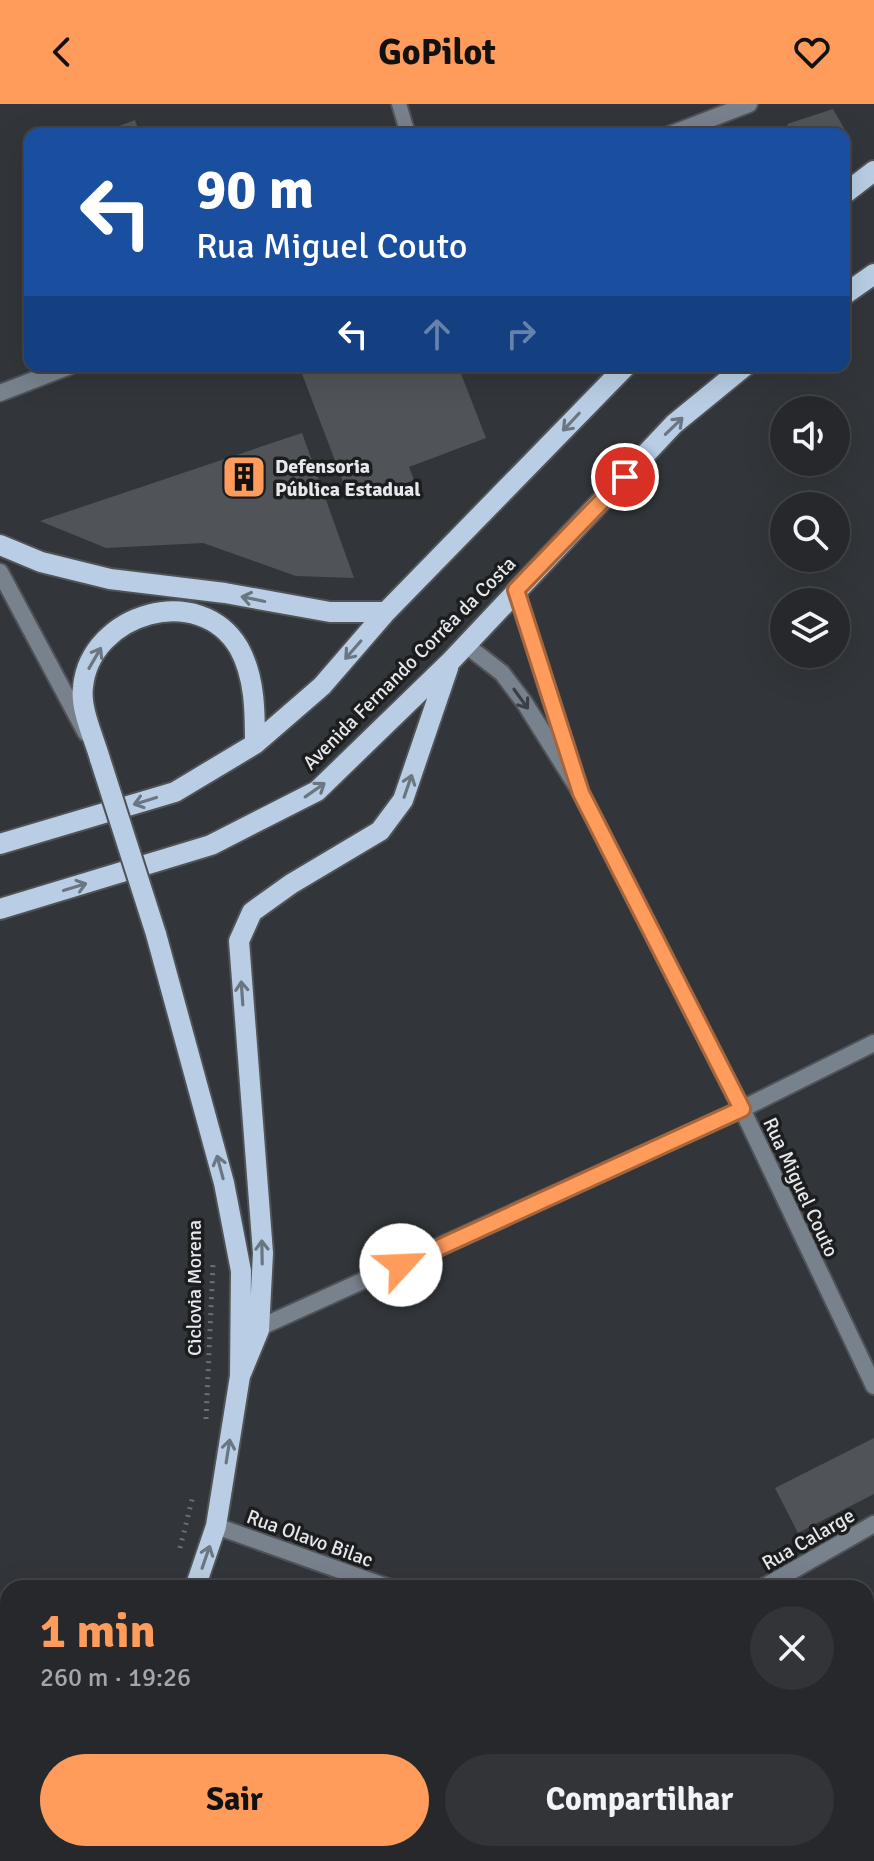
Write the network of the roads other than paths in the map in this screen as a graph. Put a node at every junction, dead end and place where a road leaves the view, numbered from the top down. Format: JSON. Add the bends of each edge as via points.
{"nodes":[{"id":1,"x":399,"y":104,"type":"edge"},
{"id":2,"x":749,"y":104,"type":"edge"},
{"id":3,"x":406,"y":128,"type":"edge"},
{"id":4,"x":687,"y":128,"type":"edge"},
{"id":5,"x":874,"y":171,"type":"edge"},
{"id":6,"x":850,"y":189,"type":"edge"},
{"id":7,"x":874,"y":274,"type":"edge"},
{"id":8,"x":850,"y":291,"type":"edge"},
{"id":9,"x":54,"y":372,"type":"edge"},
{"id":10,"x":620,"y":372,"type":"edge"},
{"id":11,"x":738,"y":372,"type":"edge"},
{"id":12,"x":0,"y":393,"type":"edge"},
{"id":13,"x":0,"y":545,"type":"edge"},
{"id":14,"x":0,"y":572,"type":"edge"},
{"id":15,"x":516,"y":590,"type":"junction"},
{"id":16,"x":386,"y":612,"type":"junction"},
{"id":17,"x":466,"y":645,"type":"junction"},
{"id":18,"x":450,"y":662,"type":"junction"},
{"id":19,"x":255,"y":744,"type":"junction"},
{"id":20,"x":100,"y":759,"type":"junction"},
{"id":21,"x":581,"y":793,"type":"junction"},
{"id":22,"x":0,"y":844,"type":"edge"},
{"id":23,"x":0,"y":909,"type":"edge"},
{"id":24,"x":874,"y":1043,"type":"edge"},
{"id":25,"x":742,"y":1109,"type":"junction"},
{"id":26,"x":250,"y":1332,"type":"junction"},
{"id":27,"x":874,"y":1386,"type":"edge"},
{"id":28,"x":874,"y":1524,"type":"edge"},
{"id":29,"x":216,"y":1526,"type":"junction"},
{"id":30,"x":198,"y":1580,"type":"edge"},
{"id":31,"x":368,"y":1580,"type":"edge"},
{"id":32,"x":776,"y":1580,"type":"edge"}],
"edges":[{"from":1,"to":3,"type":"lane"},
{"from":2,"to":4,"type":"street"},
{"from":5,"to":6,"type":"main road"},
{"from":7,"to":8,"type":"main road"},
{"from":9,"to":12,"type":"street"},
{"from":10,"to":16,"type":"main road","one_way":true},
{"from":15,"to":11,"type":"main road","name":"Avenida Fernando Corrêa da Costa","one_way":true,"via":[[674,424]]},
{"from":16,"to":13,"type":"main road","one_way":true,"via":[[330,612],[110,579],[41,562]]},
{"from":14,"to":20,"type":"street"},
{"from":15,"to":17,"type":"main road","name":"Avenida Fernando Corrêa da Costa"},
{"from":15,"to":21,"type":"street","name":"Rua Miguel Couto"},
{"from":16,"to":19,"type":"main road","one_way":true,"via":[[322,686]]},
{"from":17,"to":18,"type":"main road","name":"Avenida Fernando Corrêa da Costa"},
{"from":17,"to":21,"type":"street","name":"Rua Miguel Couto","one_way":true,"via":[[517,692]]},
{"from":23,"to":18,"type":"main road","name":"Avenida Fernando Corrêa da Costa","one_way":true,"via":[[211,845],[317,791]]},
{"from":26,"to":18,"type":"main road","one_way":true,"via":[[263,1253],[239,941],[252,912],[380,831],[403,800]]},
{"from":20,"to":19,"type":"main road","one_way":true,"via":[[82,692],[91,661],[108,636],[162,610],[190,610],[218,624],[238,647],[253,691]]},
{"from":19,"to":22,"type":"main road","one_way":true,"via":[[175,792]]},
{"from":26,"to":20,"type":"main road","one_way":true,"bridge":true,"via":[[224,1183],[156,934]]},
{"from":21,"to":25,"type":"street","name":"Rua Miguel Couto"},
{"from":24,"to":25,"type":"street"},
{"from":25,"to":26,"type":"street"},
{"from":25,"to":27,"type":"street","name":"Rua Miguel Couto"},
{"from":29,"to":26,"type":"main road","one_way":true},
{"from":28,"to":32,"type":"street","name":"Rua Calarge"},
{"from":30,"to":29,"type":"main road","one_way":true},
{"from":29,"to":31,"type":"street","name":"Rua Olavo Bilac"}]}
